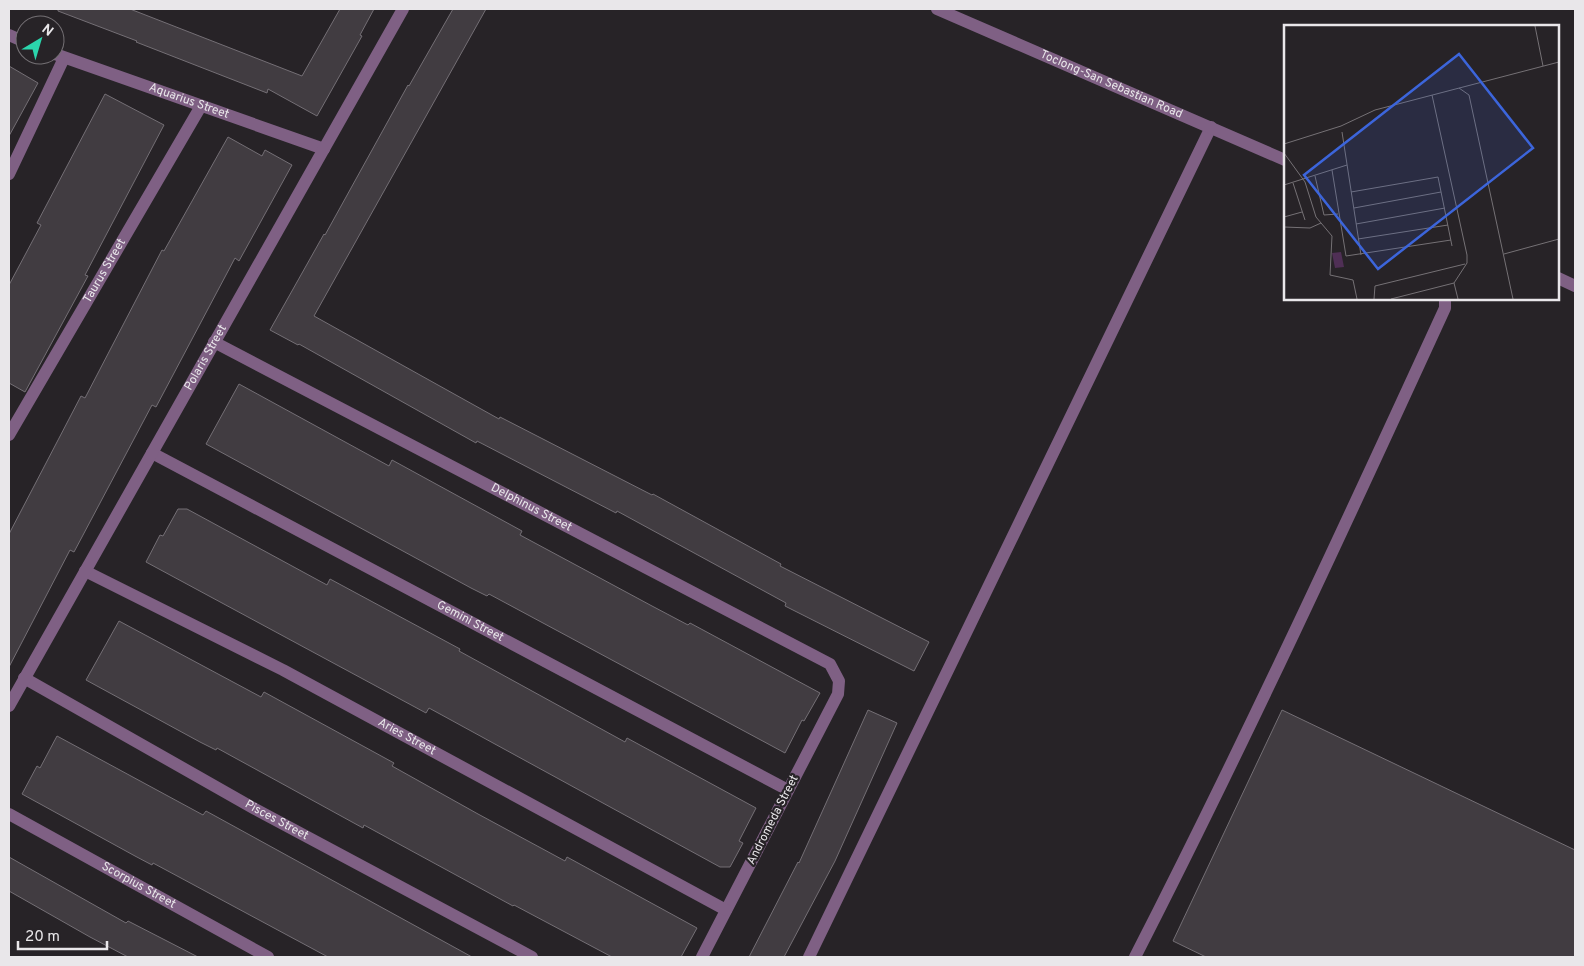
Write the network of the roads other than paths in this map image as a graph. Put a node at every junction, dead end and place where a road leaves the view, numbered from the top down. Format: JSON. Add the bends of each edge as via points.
{"nodes":[{"id":1,"x":403,"y":9,"type":"edge"},
{"id":2,"x":937,"y":9,"type":"edge"},
{"id":3,"x":65,"y":58,"type":"edge"},
{"id":4,"x":56,"y":65,"type":"edge"},
{"id":5,"x":201,"y":106,"type":"junction"},
{"id":6,"x":1211,"y":128,"type":"junction"},
{"id":7,"x":324,"y":149,"type":"junction"},
{"id":8,"x":1284,"y":160,"type":"edge"},
{"id":9,"x":9,"y":174,"type":"edge"},
{"id":10,"x":1559,"y":278,"type":"edge"},
{"id":11,"x":1575,"y":286,"type":"edge"},
{"id":12,"x":1445,"y":300,"type":"edge"},
{"id":13,"x":214,"y":342,"type":"junction"},
{"id":14,"x":14,"y":412,"type":"edge"},
{"id":15,"x":9,"y":435,"type":"edge"},
{"id":16,"x":152,"y":453,"type":"junction"},
{"id":17,"x":85,"y":571,"type":"junction"},
{"id":18,"x":24,"y":678,"type":"junction"},
{"id":19,"x":839,"y":681,"type":"joint"},
{"id":20,"x":9,"y":706,"type":"edge"},
{"id":21,"x":788,"y":790,"type":"junction"},
{"id":22,"x":9,"y":814,"type":"edge"},
{"id":23,"x":726,"y":910,"type":"junction"},
{"id":24,"x":268,"y":957,"type":"edge"},
{"id":25,"x":532,"y":957,"type":"edge"},
{"id":26,"x":702,"y":957,"type":"edge"},
{"id":27,"x":809,"y":957,"type":"edge"},
{"id":28,"x":1135,"y":957,"type":"edge"}],
"edges":[{"from":1,"to":7,"type":"street","name":"Polaris Street"},
{"from":2,"to":6,"type":"street","name":"Toclong-San Sebastian Road"},
{"from":3,"to":5,"type":"street","name":"Aquarius Street"},
{"from":4,"to":9,"type":"street"},
{"from":5,"to":7,"type":"street","name":"Aquarius Street"},
{"from":5,"to":14,"type":"street","name":"Taurus Street"},
{"from":6,"to":8,"type":"street","name":"Toclong-San Sebastian Road"},
{"from":6,"to":27,"type":"street"},
{"from":7,"to":13,"type":"street","name":"Polaris Street"},
{"from":10,"to":11,"type":"street"},
{"from":12,"to":28,"type":"street","via":[[1445,308],[1339,537],[1195,840]]},
{"from":13,"to":16,"type":"street","name":"Polaris Street"},
{"from":13,"to":19,"type":"street","name":"Delphinus Street","via":[[830,664]]},
{"from":14,"to":15,"type":"street","name":"Taurus Street"},
{"from":16,"to":17,"type":"street","name":"Polaris Street"},
{"from":16,"to":21,"type":"street","name":"Gemini Street"},
{"from":17,"to":18,"type":"street","name":"Polaris Street"},
{"from":17,"to":23,"type":"street","name":"Aries Street","via":[[283,670]]},
{"from":18,"to":20,"type":"street","name":"Polaris Street"},
{"from":18,"to":25,"type":"street","name":"Pisces Street","via":[[256,809]]},
{"from":19,"to":21,"type":"street","name":"Andromeda Street","via":[[838,694]]},
{"from":21,"to":23,"type":"street","name":"Andromeda Street"},
{"from":22,"to":24,"type":"street","name":"Scorpius Street"},
{"from":23,"to":26,"type":"street","name":"Andromeda Street"}]}
